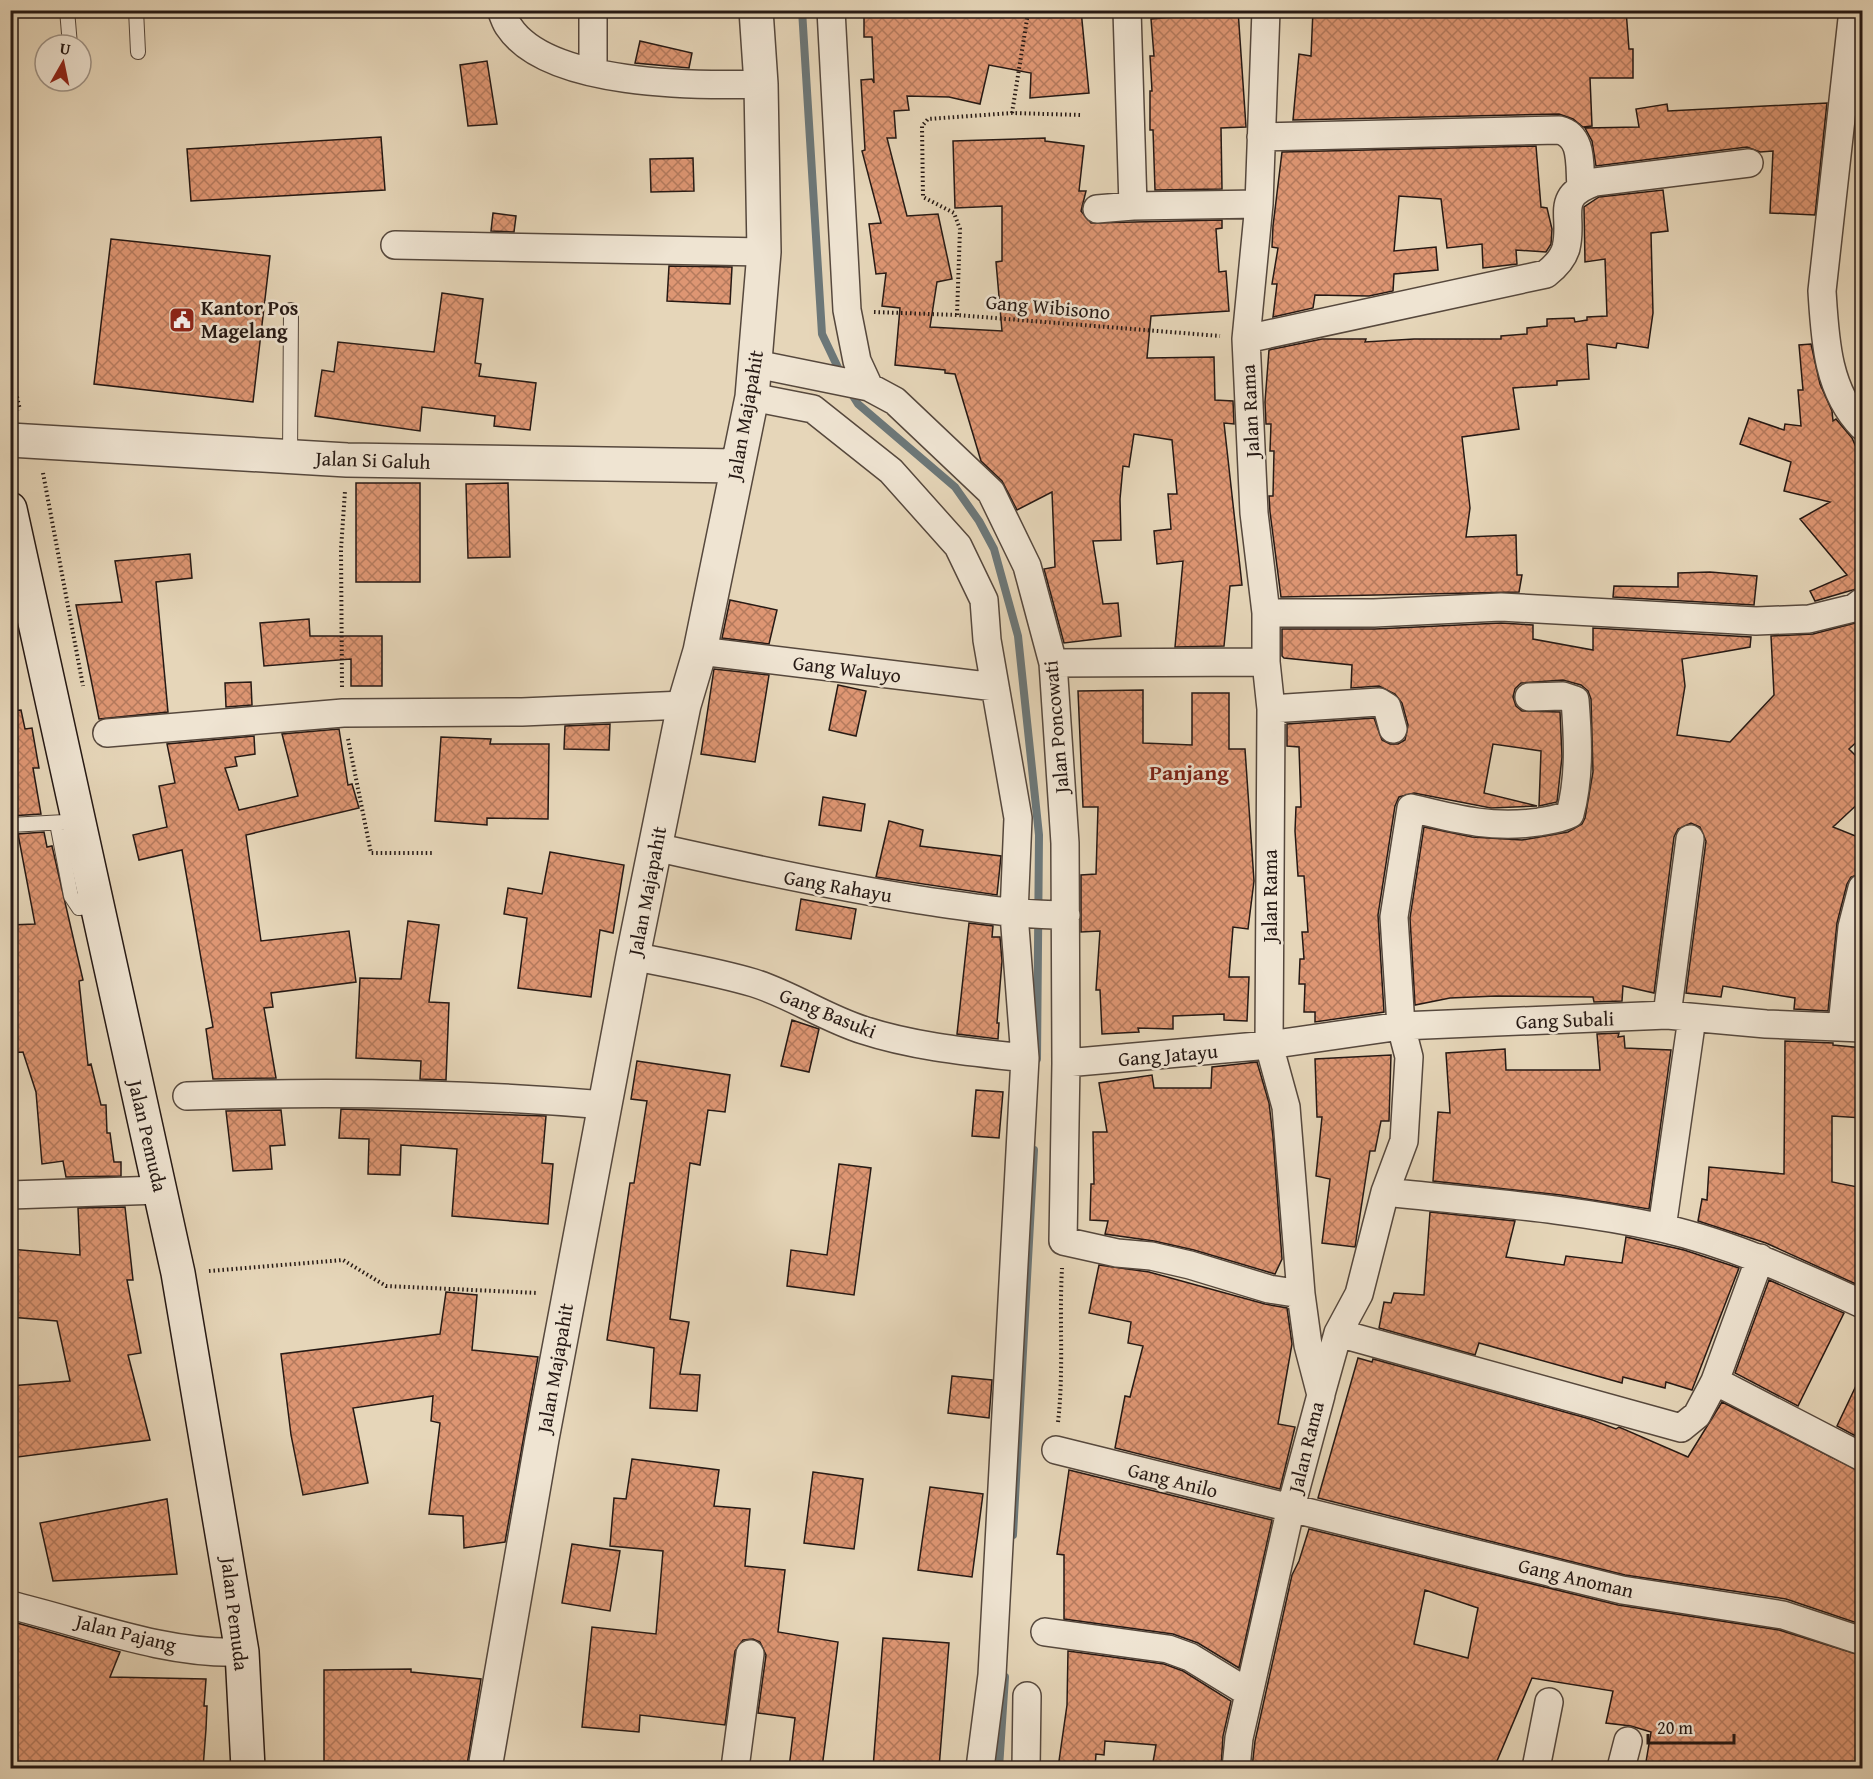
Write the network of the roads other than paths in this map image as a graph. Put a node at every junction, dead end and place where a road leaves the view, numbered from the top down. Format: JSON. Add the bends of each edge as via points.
{"nodes":[{"id":1,"x":67,"y":10,"type":"edge"},
{"id":2,"x":136,"y":10,"type":"edge"},
{"id":3,"x":501,"y":10,"type":"edge"},
{"id":4,"x":593,"y":10,"type":"edge"},
{"id":5,"x":756,"y":10,"type":"edge"},
{"id":6,"x":831,"y":10,"type":"edge"},
{"id":7,"x":1127,"y":10,"type":"edge"},
{"id":8,"x":1266,"y":10,"type":"edge"},
{"id":9,"x":1853,"y":10,"type":"edge"},
{"id":10,"x":69,"y":33,"type":"edge"},
{"id":11,"x":138,"y":52,"type":"dead end"},
{"id":12,"x":593,"y":72,"type":"junction"},
{"id":13,"x":761,"y":84,"type":"junction"},
{"id":14,"x":1261,"y":137,"type":"junction"},
{"id":15,"x":1749,"y":163,"type":"dead end"},
{"id":16,"x":1581,"y":187,"type":"junction"},
{"id":17,"x":1259,"y":204,"type":"junction"},
{"id":18,"x":1133,"y":206,"type":"junction"},
{"id":19,"x":1097,"y":209,"type":"dead end"},
{"id":20,"x":396,"y":245,"type":"dead end"},
{"id":21,"x":764,"y":252,"type":"junction"},
{"id":22,"x":291,"y":310,"type":"dead end"},
{"id":23,"x":1246,"y":339,"type":"junction"},
{"id":24,"x":756,"y":364,"type":"junction"},
{"id":25,"x":861,"y":386,"type":"junction"},
{"id":26,"x":752,"y":397,"type":"junction"},
{"id":27,"x":1863,"y":426,"type":"edge"},
{"id":28,"x":10,"y":440,"type":"edge"},
{"id":29,"x":290,"y":458,"type":"junction"},
{"id":30,"x":737,"y":466,"type":"junction"},
{"id":31,"x":10,"y":509,"type":"edge"},
{"id":32,"x":1863,"y":602,"type":"edge"},
{"id":33,"x":1266,"y":613,"type":"junction"},
{"id":34,"x":700,"y":651,"type":"junction"},
{"id":35,"x":1266,"y":662,"type":"junction"},
{"id":36,"x":1053,"y":663,"type":"junction"},
{"id":37,"x":995,"y":687,"type":"junction"},
{"id":38,"x":1529,"y":697,"type":"dead end"},
{"id":39,"x":684,"y":705,"type":"junction"},
{"id":40,"x":1271,"y":709,"type":"junction"},
{"id":41,"x":1393,"y":729,"type":"dead end"},
{"id":42,"x":107,"y":733,"type":"dead end"},
{"id":43,"x":68,"y":822,"type":"junction"},
{"id":44,"x":10,"y":825,"type":"edge"},
{"id":45,"x":1690,"y":839,"type":"dead end"},
{"id":46,"x":656,"y":847,"type":"junction"},
{"id":47,"x":1863,"y":888,"type":"edge"},
{"id":48,"x":1018,"y":914,"type":"junction"},
{"id":49,"x":1060,"y":915,"type":"junction"},
{"id":50,"x":633,"y":956,"type":"junction"},
{"id":51,"x":1679,"y":1017,"type":"junction"},
{"id":52,"x":1401,"y":1026,"type":"junction"},
{"id":53,"x":1852,"y":1027,"type":"edge"},
{"id":54,"x":1269,"y":1045,"type":"junction"},
{"id":55,"x":1025,"y":1058,"type":"junction"},
{"id":56,"x":1066,"y":1063,"type":"junction"},
{"id":57,"x":187,"y":1096,"type":"dead end"},
{"id":58,"x":605,"y":1106,"type":"junction"},
{"id":59,"x":160,"y":1190,"type":"junction"},
{"id":60,"x":1385,"y":1192,"type":"junction"},
{"id":61,"x":10,"y":1195,"type":"edge"},
{"id":62,"x":1662,"y":1228,"type":"junction"},
{"id":63,"x":1760,"y":1258,"type":"junction"},
{"id":64,"x":1301,"y":1294,"type":"junction"},
{"id":65,"x":1863,"y":1304,"type":"edge"},
{"id":66,"x":1338,"y":1333,"type":"junction"},
{"id":67,"x":1715,"y":1381,"type":"junction"},
{"id":68,"x":1321,"y":1395,"type":"junction"},
{"id":69,"x":1056,"y":1450,"type":"road end"},
{"id":70,"x":1863,"y":1457,"type":"edge"},
{"id":71,"x":1291,"y":1507,"type":"junction"},
{"id":72,"x":10,"y":1605,"type":"edge"},
{"id":73,"x":1045,"y":1632,"type":"dead end"},
{"id":74,"x":1863,"y":1641,"type":"edge"},
{"id":75,"x":242,"y":1652,"type":"junction"},
{"id":76,"x":750,"y":1654,"type":"dead end"},
{"id":77,"x":1250,"y":1693,"type":"junction"},
{"id":78,"x":1027,"y":1696,"type":"dead end"},
{"id":79,"x":1549,"y":1702,"type":"dead end"},
{"id":80,"x":1628,"y":1742,"type":"dead end"},
{"id":81,"x":248,"y":1768,"type":"edge"},
{"id":82,"x":485,"y":1768,"type":"edge"},
{"id":83,"x":735,"y":1768,"type":"edge"},
{"id":84,"x":980,"y":1768,"type":"edge"},
{"id":85,"x":1026,"y":1768,"type":"edge"},
{"id":86,"x":1236,"y":1768,"type":"edge"},
{"id":87,"x":1536,"y":1768,"type":"edge"},
{"id":88,"x":1621,"y":1768,"type":"edge"}],
"edges":[{"from":1,"to":10,"type":"lane"},
{"from":2,"to":11,"type":"lane"},
{"from":3,"to":12,"type":"street","via":[[509,27],[524,43],[545,57]]},
{"from":4,"to":12,"type":"street"},
{"from":5,"to":13,"type":"street","name":"Jalan Majapahit"},
{"from":6,"to":25,"type":"street","via":[[847,310]]},
{"from":7,"to":18,"type":"street"},
{"from":8,"to":14,"type":"street","name":"Jalan Rama"},
{"from":9,"to":27,"type":"street","via":[[1822,291],[1831,372],[1849,412]]},
{"from":12,"to":13,"type":"street","via":[[649,83]]},
{"from":13,"to":21,"type":"street","name":"Jalan Majapahit"},
{"from":14,"to":16,"type":"street","via":[[1559,130],[1578,143]]},
{"from":14,"to":17,"type":"street","name":"Jalan Rama"},
{"from":15,"to":16,"type":"street"},
{"from":16,"to":23,"type":"street","via":[[1571,195],[1566,212],[1566,247],[1558,263],[1546,274]]},
{"from":17,"to":18,"type":"street"},
{"from":17,"to":23,"type":"street","name":"Jalan Rama"},
{"from":18,"to":19,"type":"street"},
{"from":20,"to":21,"type":"street"},
{"from":21,"to":24,"type":"street","name":"Jalan Majapahit"},
{"from":22,"to":29,"type":"lane"},
{"from":23,"to":33,"type":"street","name":"Jalan Rama","via":[[1254,513]]},
{"from":24,"to":25,"type":"street","name":"Jalan Poncowati"},
{"from":24,"to":26,"type":"street","name":"Jalan Majapahit"},
{"from":25,"to":36,"type":"street","name":"Jalan Poncowati","via":[[895,401],[991,492],[1027,566]]},
{"from":26,"to":30,"type":"street","name":"Jalan Majapahit"},
{"from":26,"to":37,"type":"street","via":[[813,409],[891,471],[958,546],[984,600]]},
{"from":28,"to":29,"type":"street","name":"Jalan Si Galuh"},
{"from":29,"to":30,"type":"street","name":"Jalan Si Galuh"},
{"from":30,"to":34,"type":"street","name":"Jalan Majapahit"},
{"from":31,"to":43,"type":"street","name":"Jalan Pemuda"},
{"from":32,"to":33,"type":"street","via":[[1854,608],[1809,619],[1756,621],[1501,608]]},
{"from":33,"to":35,"type":"street","name":"Jalan Rama"},
{"from":34,"to":37,"type":"street","name":"Gang Waluyo"},
{"from":34,"to":39,"type":"street","name":"Jalan Majapahit"},
{"from":35,"to":36,"type":"street"},
{"from":35,"to":40,"type":"street","name":"Jalan Rama"},
{"from":36,"to":49,"type":"street","name":"Jalan Poncowati","via":[[1065,843]]},
{"from":37,"to":48,"type":"street","via":[[1018,818]]},
{"from":38,"to":52,"type":"street","via":[[1563,696],[1575,700],[1578,742],[1570,814],[1509,826],[1476,824],[1411,808],[1394,917]]},
{"from":39,"to":42,"type":"street","via":[[522,712],[342,713]]},
{"from":39,"to":46,"type":"street","name":"Jalan Majapahit"},
{"from":40,"to":41,"type":"street","via":[[1379,702],[1387,707]]},
{"from":40,"to":54,"type":"street","name":"Jalan Rama"},
{"from":43,"to":44,"type":"lane"},
{"from":43,"to":59,"type":"street","name":"Jalan Pemuda","via":[[97,905]]},
{"from":45,"to":51,"type":"street"},
{"from":46,"to":48,"type":"street","name":"Gang Rahayu","via":[[796,879]]},
{"from":46,"to":50,"type":"street","name":"Jalan Majapahit"},
{"from":47,"to":53,"type":"street","via":[[1851,927]]},
{"from":48,"to":49,"type":"street","name":"Gang Rahayu"},
{"from":48,"to":55,"type":"street"},
{"from":49,"to":56,"type":"street","name":"Jalan Poncowati"},
{"from":50,"to":55,"type":"street","name":"Gang Basuki","via":[[757,984],[826,1016],[883,1036]]},
{"from":50,"to":58,"type":"street","name":"Jalan Majapahit"},
{"from":51,"to":52,"type":"street","name":"Gang Subali"},
{"from":51,"to":53,"type":"street","name":"Gang Subali"},
{"from":51,"to":62,"type":"street"},
{"from":52,"to":54,"type":"street","name":"Gang Subali"},
{"from":52,"to":60,"type":"street","via":[[1409,1057],[1404,1141]]},
{"from":54,"to":56,"type":"street","name":"Gang Jatayu"},
{"from":54,"to":64,"type":"street","name":"Jalan Rama","via":[[1286,1107]]},
{"from":55,"to":84,"type":"street","via":[[992,1675]]},
{"from":56,"to":64,"type":"street","name":"Jalan Poncowati","via":[[1063,1240],[1190,1264],[1269,1289]]},
{"from":57,"to":58,"type":"street","via":[[383,1092],[486,1095]]},
{"from":58,"to":82,"type":"street","name":"Jalan Majapahit"},
{"from":59,"to":61,"type":"street"},
{"from":59,"to":75,"type":"street","name":"Jalan Pemuda","via":[[178,1273]]},
{"from":60,"to":62,"type":"street"},
{"from":60,"to":66,"type":"street","via":[[1359,1294]]},
{"from":62,"to":63,"type":"street"},
{"from":63,"to":65,"type":"street"},
{"from":63,"to":67,"type":"street"},
{"from":64,"to":68,"type":"street","name":"Jalan Rama","via":[[1308,1345]]},
{"from":66,"to":67,"type":"street","via":[[1681,1428],[1697,1415]]},
{"from":66,"to":68,"type":"street"},
{"from":67,"to":70,"type":"street"},
{"from":68,"to":71,"type":"street","name":"Jalan Rama"},
{"from":69,"to":71,"type":"street","name":"Gang Anilo"},
{"from":71,"to":74,"type":"street","name":"Gang Anoman","via":[[1622,1590],[1783,1614]]},
{"from":71,"to":77,"type":"street","name":"Jalan Rama"},
{"from":72,"to":75,"type":"street","name":"Jalan Pajang","via":[[212,1653]]},
{"from":73,"to":77,"type":"street","via":[[1168,1649],[1190,1657]]},
{"from":75,"to":81,"type":"street","name":"Jalan Pemuda"},
{"from":76,"to":83,"type":"street"},
{"from":77,"to":86,"type":"street","name":"Jalan Rama"},
{"from":78,"to":85,"type":"street"},
{"from":79,"to":87,"type":"street"},
{"from":80,"to":88,"type":"street"}]}
